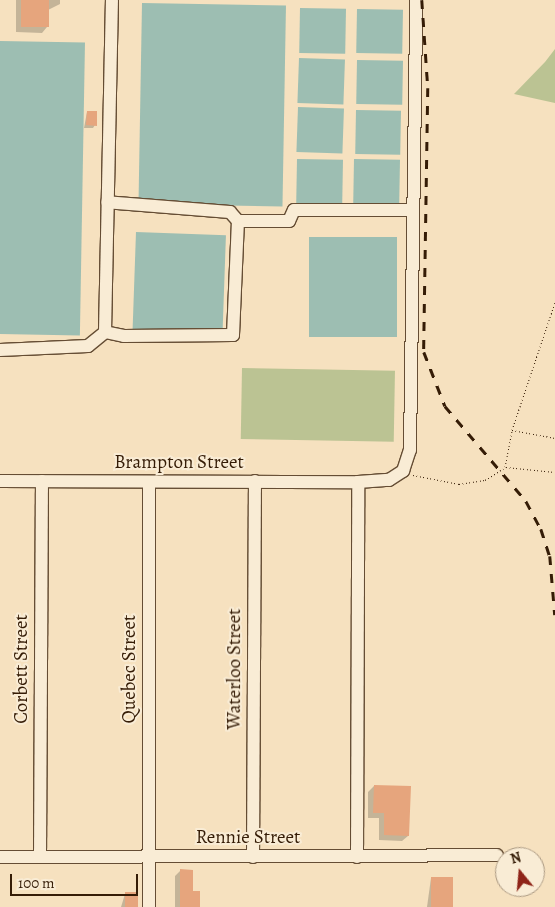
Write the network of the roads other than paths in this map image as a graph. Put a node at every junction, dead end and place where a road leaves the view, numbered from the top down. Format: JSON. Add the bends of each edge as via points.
{"nodes":[{"id":1,"x":112,"y":0,"type":"edge"},
{"id":2,"x":416,"y":0,"type":"edge"},
{"id":3,"x":107,"y":202,"type":"junction"},
{"id":4,"x":412,"y":210,"type":"junction"},
{"id":5,"x":238,"y":221,"type":"junction"},
{"id":6,"x":105,"y":332,"type":"junction"},
{"id":7,"x":0,"y":350,"type":"edge"},
{"id":8,"x":0,"y":480,"type":"edge"},
{"id":9,"x":42,"y":481,"type":"junction"},
{"id":10,"x":255,"y":481,"type":"junction"},
{"id":11,"x":149,"y":482,"type":"junction"},
{"id":12,"x":358,"y":482,"type":"junction"},
{"id":13,"x":495,"y":855,"type":"edge"},
{"id":14,"x":144,"y":856,"type":"junction"},
{"id":15,"x":0,"y":857,"type":"edge"},
{"id":16,"x":40,"y":857,"type":"junction"},
{"id":17,"x":253,"y":857,"type":"junction"},
{"id":18,"x":357,"y":858,"type":"junction"},
{"id":19,"x":141,"y":907,"type":"edge"},
{"id":20,"x":149,"y":907,"type":"edge"}],
"edges":[{"from":1,"to":3,"type":"street"},
{"from":2,"to":4,"type":"street"},
{"from":3,"to":5,"type":"street","via":[[230,212]]},
{"from":3,"to":6,"type":"street"},
{"from":4,"to":5,"type":"street","via":[[294,210],[289,221]]},
{"from":4,"to":12,"type":"street","name":"Brampton Street","via":[[410,450],[401,473],[386,480]]},
{"from":5,"to":6,"type":"street","via":[[233,335],[124,336]]},
{"from":6,"to":7,"type":"street","via":[[88,346]]},
{"from":8,"to":9,"type":"street","name":"Brampton Street"},
{"from":9,"to":11,"type":"street","name":"Brampton Street"},
{"from":9,"to":16,"type":"street","name":"Corbett Street"},
{"from":10,"to":11,"type":"street","name":"Brampton Street"},
{"from":10,"to":12,"type":"street","name":"Brampton Street"},
{"from":10,"to":17,"type":"street","name":"Waterloo Street"},
{"from":11,"to":14,"type":"street","name":"Quebec Street"},
{"from":12,"to":18,"type":"street"},
{"from":13,"to":18,"type":"street","name":"Rennie Street"},
{"from":14,"to":16,"type":"street","name":"Rennie Street"},
{"from":14,"to":17,"type":"street","name":"Rennie Street"},
{"from":14,"to":19,"type":"street"},
{"from":14,"to":20,"type":"street"},
{"from":15,"to":16,"type":"street","name":"Rennie Street"},
{"from":17,"to":18,"type":"street","name":"Rennie Street"}]}
